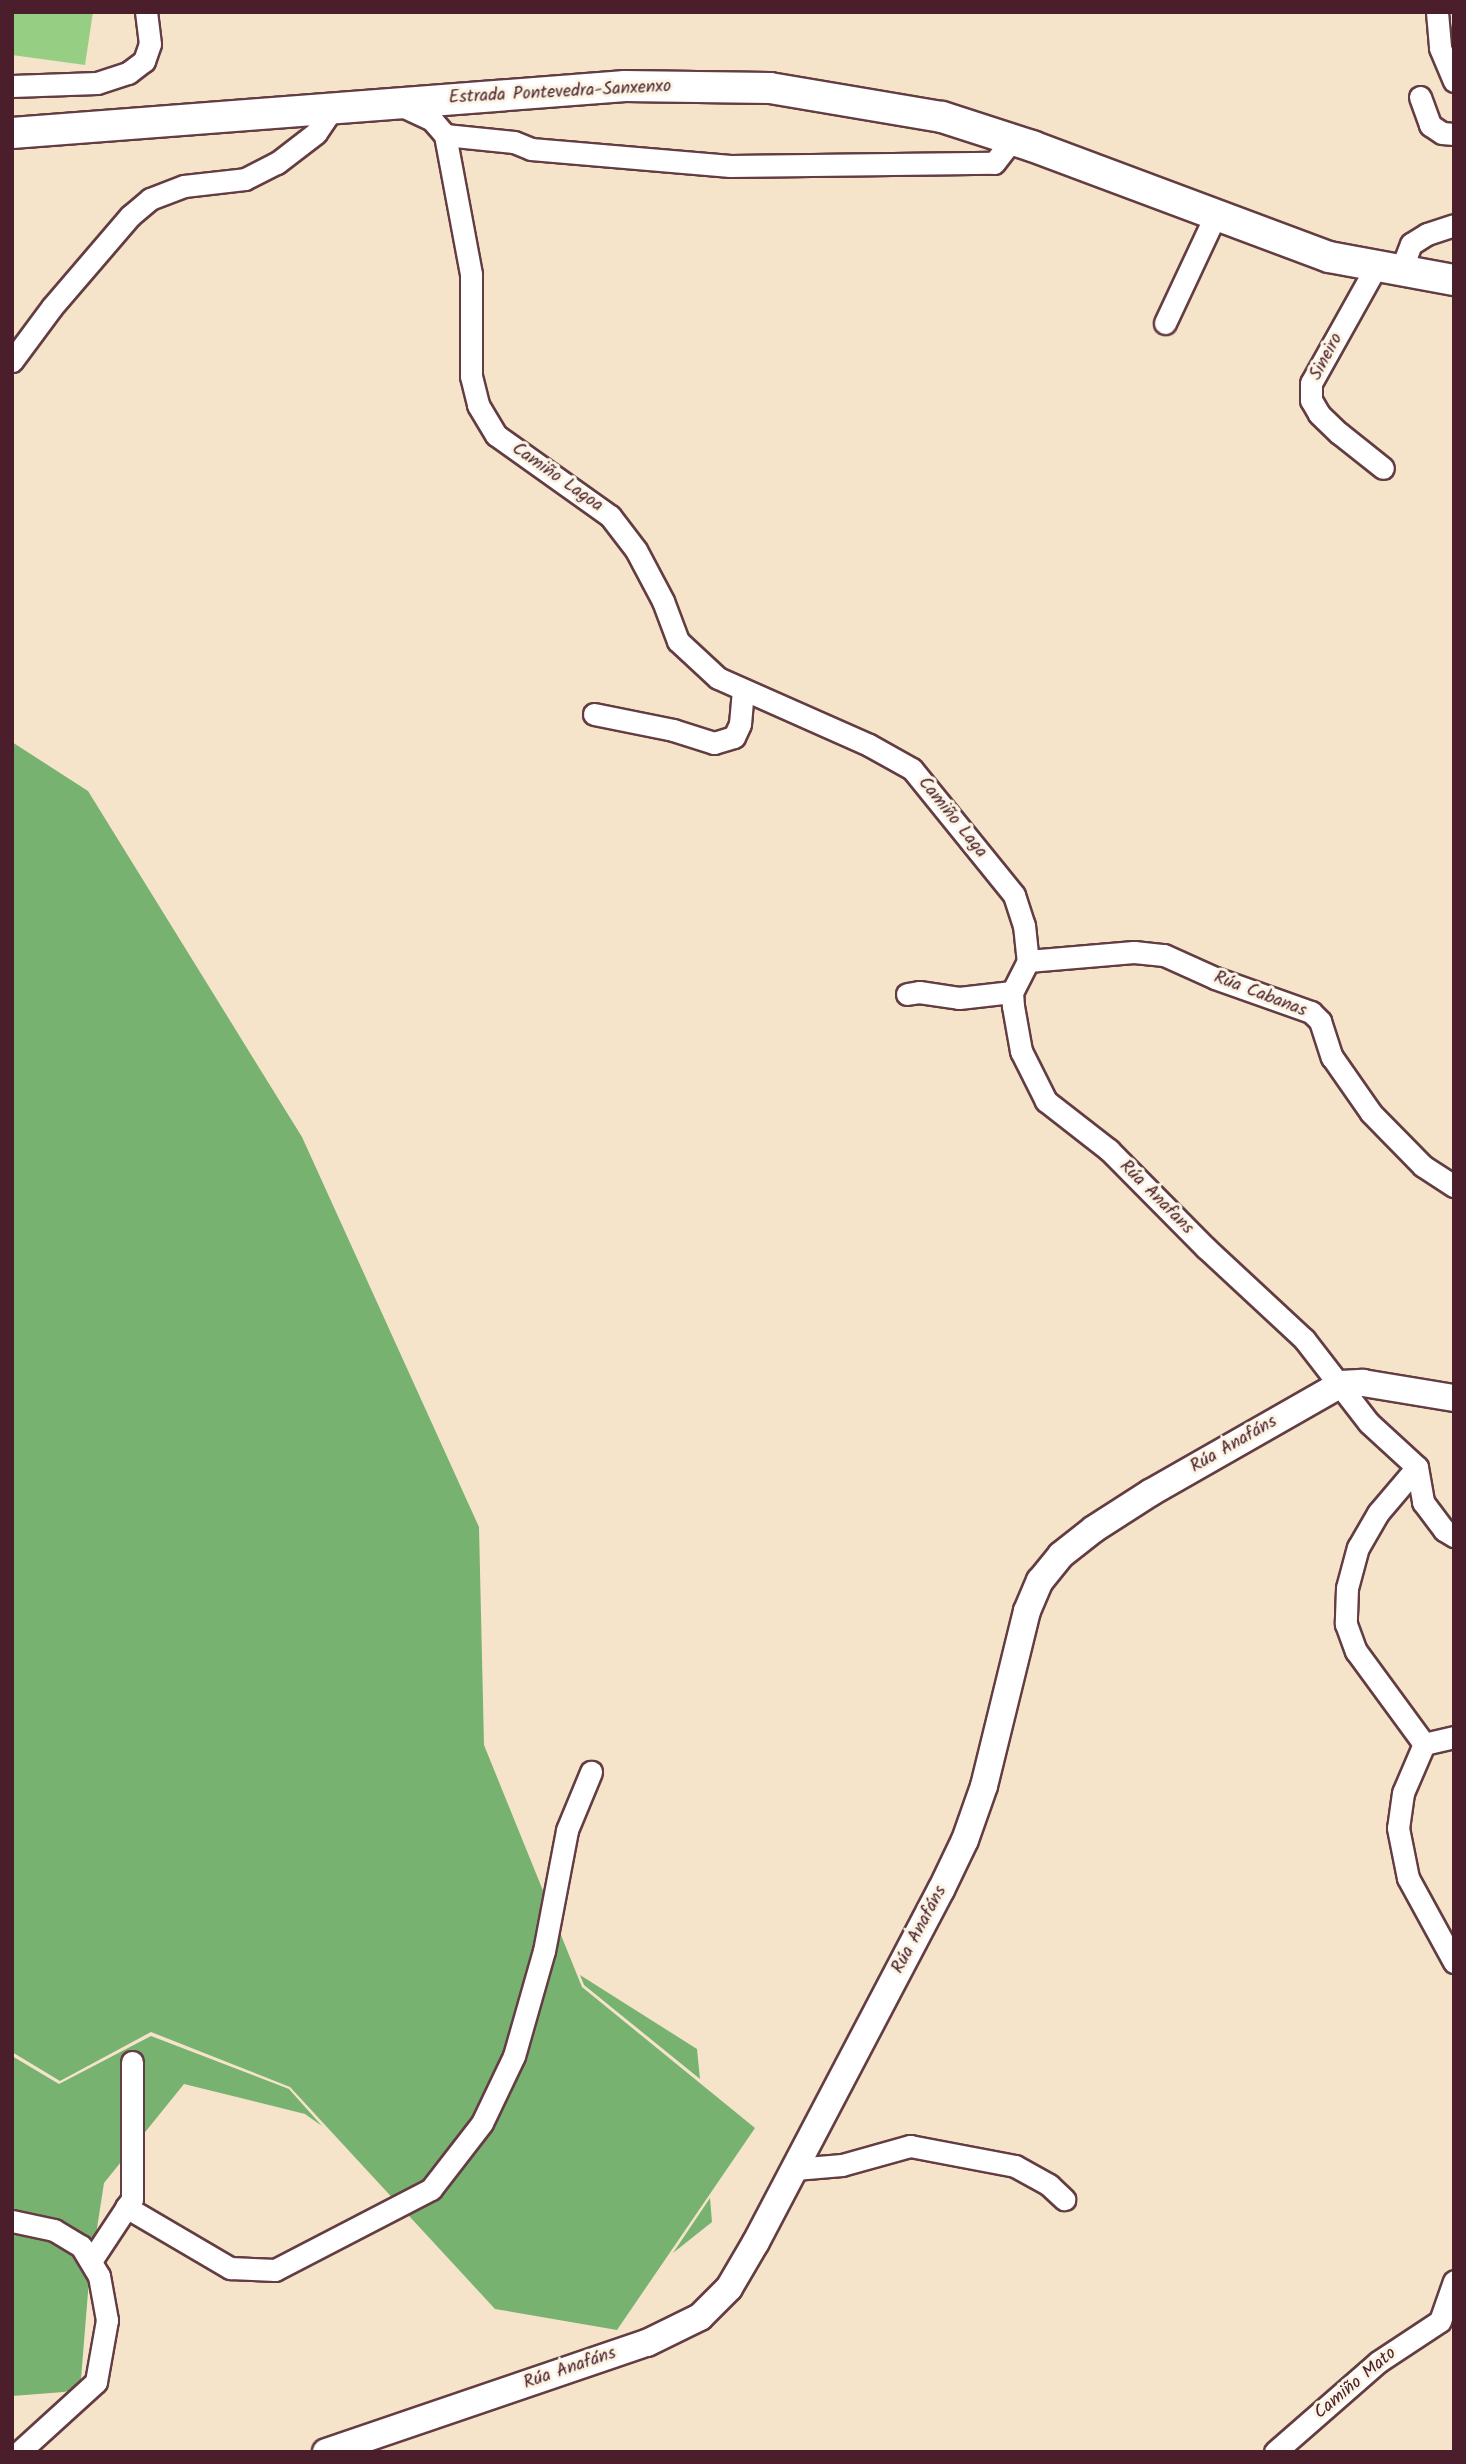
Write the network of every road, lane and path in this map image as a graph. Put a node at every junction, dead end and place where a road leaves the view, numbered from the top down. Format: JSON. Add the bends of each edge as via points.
{"nodes":[{"id":1,"x":146,"y":12,"type":"edge"},
{"id":2,"x":1437,"y":12,"type":"edge"},
{"id":3,"x":1454,"y":81,"type":"edge"},
{"id":4,"x":12,"y":86,"type":"edge"},
{"id":5,"x":1419,"y":97,"type":"dead end"},
{"id":6,"x":396,"y":104,"type":"junction"},
{"id":7,"x":332,"y":110,"type":"junction"},
{"id":8,"x":12,"y":133,"type":"edge"},
{"id":9,"x":1454,"y":134,"type":"edge"},
{"id":10,"x":445,"y":135,"type":"junction"},
{"id":11,"x":1012,"y":140,"type":"junction"},
{"id":12,"x":1216,"y":215,"type":"junction"},
{"id":13,"x":1454,"y":225,"type":"edge"},
{"id":14,"x":1389,"y":267,"type":"junction"},
{"id":15,"x":1454,"y":280,"type":"edge"},
{"id":16,"x":1165,"y":323,"type":"dead end"},
{"id":17,"x":12,"y":361,"type":"edge"},
{"id":18,"x":1383,"y":468,"type":"dead end"},
{"id":19,"x":743,"y":690,"type":"junction"},
{"id":20,"x":594,"y":714,"type":"dead end"},
{"id":21,"x":1028,"y":961,"type":"junction"},
{"id":22,"x":1012,"y":992,"type":"junction"},
{"id":23,"x":907,"y":994,"type":"dead end"},
{"id":24,"x":1454,"y":1186,"type":"edge"},
{"id":25,"x":1341,"y":1384,"type":"junction"},
{"id":26,"x":1454,"y":1398,"type":"edge"},
{"id":27,"x":1417,"y":1467,"type":"junction"},
{"id":28,"x":1454,"y":1536,"type":"edge"},
{"id":29,"x":1454,"y":1737,"type":"edge"},
{"id":30,"x":1424,"y":1744,"type":"junction"},
{"id":31,"x":591,"y":1772,"type":"dead end"},
{"id":32,"x":1454,"y":1962,"type":"edge"},
{"id":33,"x":132,"y":2062,"type":"dead end"},
{"id":34,"x":795,"y":2169,"type":"junction"},
{"id":35,"x":1064,"y":2199,"type":"dead end"},
{"id":36,"x":126,"y":2207,"type":"junction"},
{"id":37,"x":12,"y":2221,"type":"edge"},
{"id":38,"x":91,"y":2262,"type":"junction"},
{"id":39,"x":1454,"y":2280,"type":"edge"},
{"id":40,"x":1447,"y":2326,"type":"edge"},
{"id":41,"x":19,"y":2452,"type":"edge"},
{"id":42,"x":326,"y":2452,"type":"edge"},
{"id":43,"x":1275,"y":2452,"type":"edge"}],
"edges":[{"from":1,"to":4,"type":"street","via":[[150,44],[144,61],[128,73],[97,83]]},
{"from":2,"to":3,"type":"street","via":[[1440,48]]},
{"from":5,"to":9,"type":"street","via":[[1430,125]]},
{"from":6,"to":7,"type":"main road","name":"Estrada Pontevedra-Sanxenxo"},
{"from":6,"to":10,"type":"street","via":[[432,120]]},
{"from":6,"to":11,"type":"main road","name":"Estrada Pontevedra-Sanxenxo","via":[[625,86],[770,88],[942,117]]},
{"from":7,"to":8,"type":"main road","name":"Estrada Pontevedra-Sanxenxo"},
{"from":7,"to":17,"type":"street","via":[[316,133],[277,163],[245,179],[184,186],[150,200],[130,216]]},
{"from":10,"to":11,"type":"street","via":[[514,142],[531,149],[730,166],[994,163]]},
{"from":10,"to":19,"type":"street","name":"Camiño Lagoa","via":[[471,274],[471,376],[478,405],[496,435],[610,516],[636,551],[678,641],[718,678]]},
{"from":11,"to":12,"type":"main road","name":"Estrada Pontevedra-Sanxenxo"},
{"from":12,"to":14,"type":"main road","name":"Estrada Pontevedra-Sanxenxo","via":[[1329,257]]},
{"from":12,"to":16,"type":"street"},
{"from":13,"to":14,"type":"street","name":"Sineiro","via":[[1411,244]]},
{"from":14,"to":15,"type":"main road","name":"Estrada Pontevedra-Sanxenxo"},
{"from":14,"to":18,"type":"street","name":"Sineiro","via":[[1311,383],[1311,400],[1319,414]]},
{"from":19,"to":20,"type":"street","via":[[734,737],[714,743]]},
{"from":19,"to":21,"type":"street","name":"Camiño Laga","via":[[869,745],[912,769],[1014,895]]},
{"from":21,"to":22,"type":"street"},
{"from":21,"to":24,"type":"street","name":"Rúa Cabanas","via":[[1135,952],[1164,955],[1311,1013],[1320,1021],[1332,1057],[1371,1113],[1423,1166]]},
{"from":22,"to":23,"type":"street","via":[[959,998]]},
{"from":22,"to":25,"type":"street","name":"Rúa Anafans","via":[[1021,1051],[1046,1101],[1110,1150],[1304,1339]]},
{"from":25,"to":26,"type":"street","via":[[1363,1383]]},
{"from":25,"to":27,"type":"street","name":"Rúa Anafans","via":[[1369,1423]]},
{"from":25,"to":34,"type":"street","name":"Rúa Anafáns","via":[[1094,1529],[1061,1555],[1040,1581],[1027,1611],[988,1773],[965,1840]]},
{"from":27,"to":28,"type":"street","via":[[1423,1502]]},
{"from":27,"to":30,"type":"street","via":[[1378,1513],[1358,1547],[1347,1588],[1346,1624],[1356,1651]]},
{"from":29,"to":30,"type":"street"},
{"from":30,"to":32,"type":"street","via":[[1403,1793],[1398,1828],[1408,1878]]},
{"from":31,"to":36,"type":"street","via":[[567,1830],[544,1951],[514,2056],[482,2123],[431,2189],[275,2270],[230,2269]]},
{"from":33,"to":36,"type":"street","via":[[132,2199]]},
{"from":34,"to":35,"type":"street","via":[[842,2165],[911,2146],[1015,2166]]},
{"from":34,"to":42,"type":"street","name":"Rúa Anafáns","via":[[729,2288],[701,2317],[647,2343]]},
{"from":36,"to":38,"type":"street"},
{"from":37,"to":38,"type":"street","via":[[54,2230],[81,2246]]},
{"from":38,"to":41,"type":"street","via":[[99,2276],[107,2320],[96,2382]]},
{"from":39,"to":40,"type":"street","name":"Camiño Mato"},
{"from":40,"to":43,"type":"street","name":"Camiño Mato","via":[[1378,2362]]}]}
